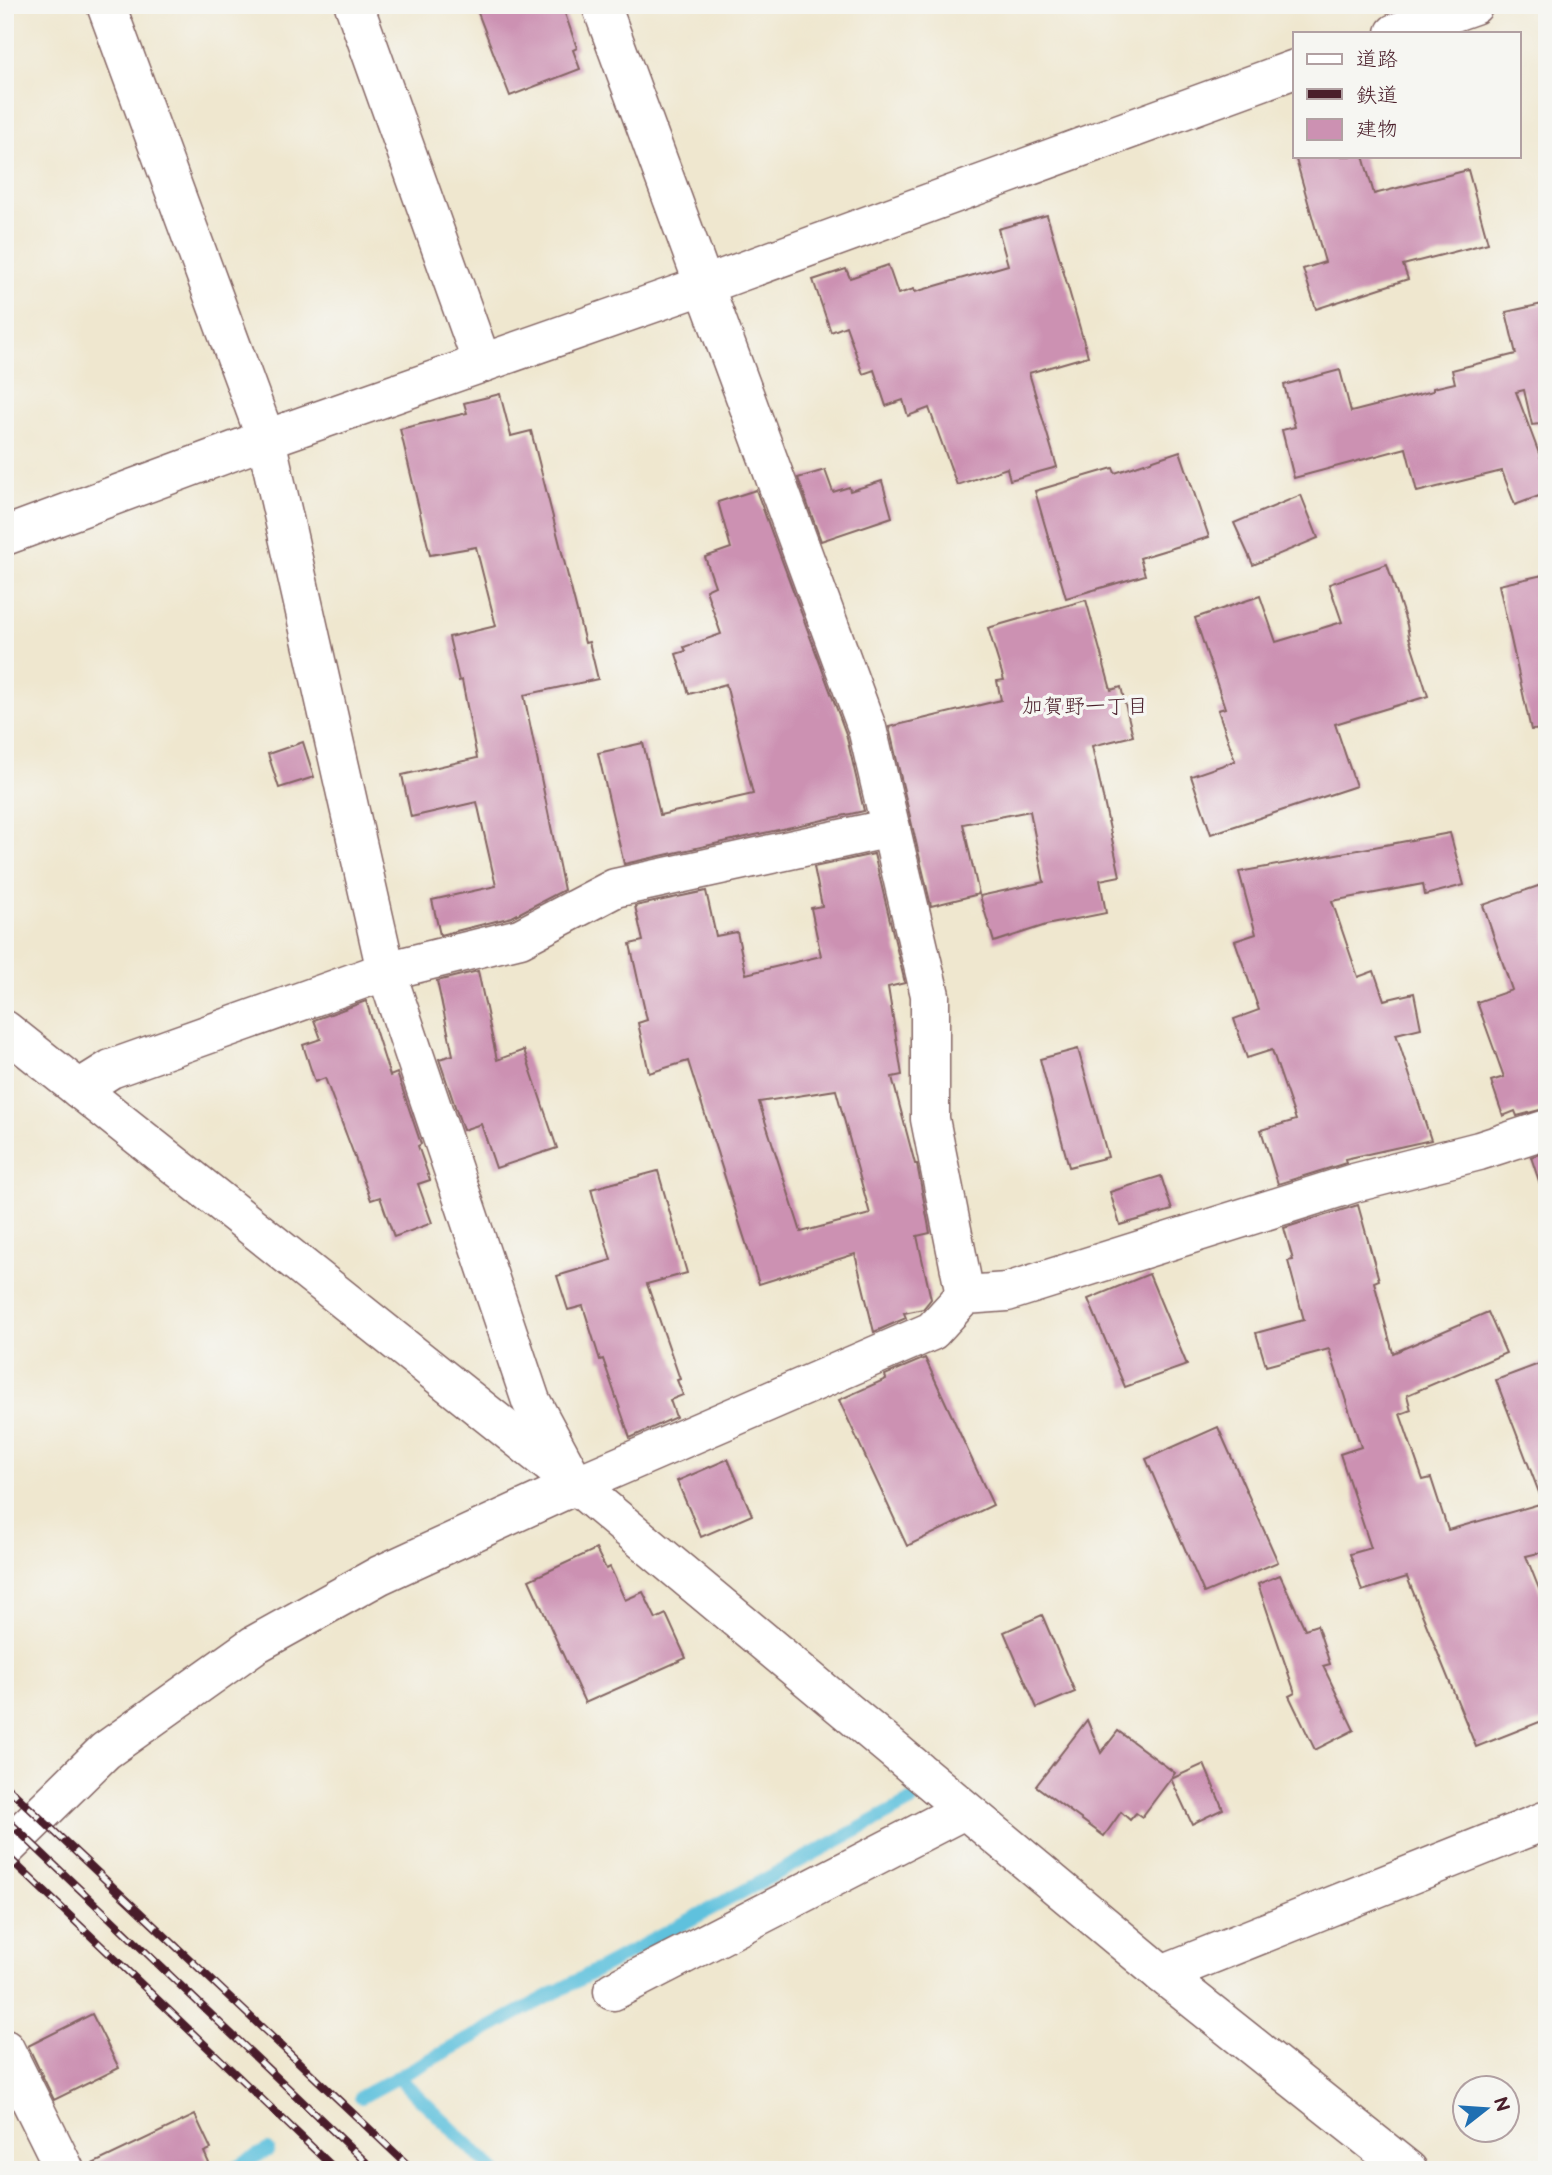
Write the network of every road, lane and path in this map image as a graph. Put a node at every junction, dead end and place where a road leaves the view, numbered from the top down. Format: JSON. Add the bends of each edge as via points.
{"nodes":[{"id":1,"x":106,"y":5,"type":"edge"},
{"id":2,"x":354,"y":5,"type":"edge"},
{"id":3,"x":601,"y":5,"type":"edge"},
{"id":4,"x":1474,"y":5,"type":"edge"},
{"id":5,"x":1398,"y":32,"type":"edge"},
{"id":6,"x":1293,"y":70,"type":"edge"},
{"id":7,"x":705,"y":285,"type":"junction"},
{"id":8,"x":482,"y":363,"type":"junction"},
{"id":9,"x":266,"y":439,"type":"junction"},
{"id":10,"x":5,"y":536,"type":"edge"},
{"id":11,"x":891,"y":828,"type":"junction"},
{"id":12,"x":386,"y":971,"type":"junction"},
{"id":13,"x":5,"y":1030,"type":"edge"},
{"id":14,"x":79,"y":1088,"type":"junction"},
{"id":15,"x":1547,"y":1129,"type":"edge"},
{"id":16,"x":965,"y":1295,"type":"junction"},
{"id":17,"x":576,"y":1485,"type":"junction"},
{"id":18,"x":964,"y":1810,"type":"junction"},
{"id":19,"x":1547,"y":1820,"type":"edge"},
{"id":20,"x":5,"y":1849,"type":"edge"},
{"id":21,"x":1162,"y":1974,"type":"junction"},
{"id":22,"x":613,"y":1991,"type":"dead end"},
{"id":23,"x":5,"y":2049,"type":"edge"},
{"id":24,"x":65,"y":2170,"type":"edge"},
{"id":25,"x":1408,"y":2170,"type":"edge"}],
"edges":[{"from":1,"to":9,"type":"street"},
{"from":2,"to":8,"type":"street"},
{"from":3,"to":7,"type":"street"},
{"from":4,"to":5,"type":"street"},
{"from":6,"to":7,"type":"street"},
{"from":7,"to":8,"type":"street"},
{"from":7,"to":11,"type":"street","via":[[867,727]]},
{"from":8,"to":9,"type":"street"},
{"from":9,"to":10,"type":"street"},
{"from":9,"to":12,"type":"street"},
{"from":11,"to":12,"type":"street","via":[[615,888],[520,938]]},
{"from":11,"to":16,"type":"street","via":[[930,995],[930,1119]]},
{"from":12,"to":14,"type":"street","via":[[111,1069]]},
{"from":12,"to":17,"type":"street","via":[[531,1401]]},
{"from":13,"to":14,"type":"street"},
{"from":14,"to":17,"type":"street"},
{"from":15,"to":16,"type":"street","via":[[1353,1183],[1007,1292]]},
{"from":16,"to":17,"type":"street","via":[[932,1331]]},
{"from":17,"to":18,"type":"street"},
{"from":17,"to":20,"type":"street","via":[[380,1574],[254,1645],[104,1751]]},
{"from":18,"to":21,"type":"street"},
{"from":18,"to":22,"type":"street"},
{"from":19,"to":21,"type":"street"},
{"from":21,"to":25,"type":"street"},
{"from":23,"to":24,"type":"street"}]}
